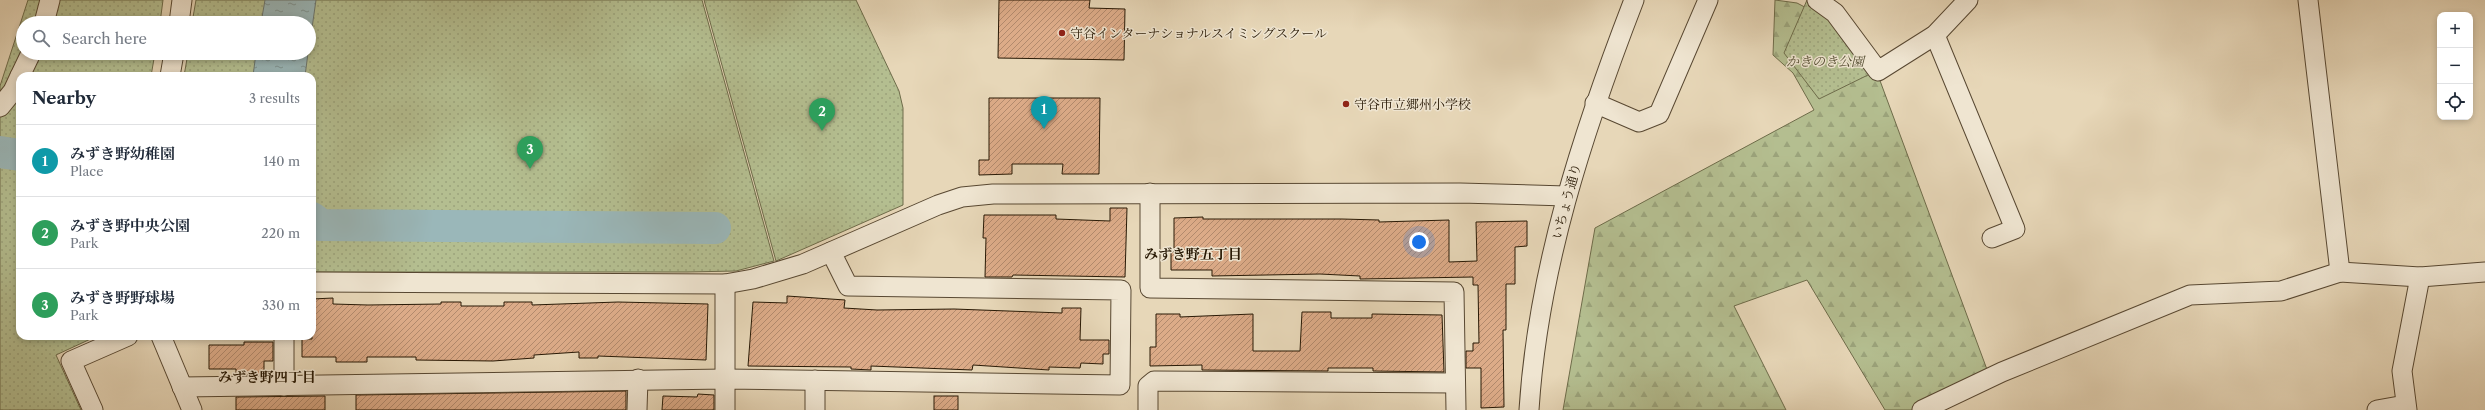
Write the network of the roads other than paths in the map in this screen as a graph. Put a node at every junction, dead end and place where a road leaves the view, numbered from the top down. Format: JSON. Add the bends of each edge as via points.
{"nodes":[{"id":1,"x":50,"y":0,"type":"edge"},
{"id":2,"x":182,"y":0,"type":"edge"},
{"id":3,"x":1634,"y":0,"type":"edge"},
{"id":4,"x":1708,"y":0,"type":"edge"},
{"id":5,"x":1818,"y":0,"type":"edge"},
{"id":6,"x":1968,"y":0,"type":"edge"},
{"id":7,"x":2308,"y":0,"type":"edge"},
{"id":8,"x":46,"y":16,"type":"edge"},
{"id":9,"x":179,"y":16,"type":"edge"},
{"id":10,"x":1935,"y":34,"type":"junction"},
{"id":11,"x":28,"y":60,"type":"edge"},
{"id":12,"x":173,"y":60,"type":"edge"},
{"id":13,"x":22,"y":72,"type":"edge"},
{"id":14,"x":171,"y":72,"type":"edge"},
{"id":15,"x":16,"y":85,"type":"edge"},
{"id":16,"x":1595,"y":103,"type":"junction"},
{"id":17,"x":0,"y":107,"type":"edge"},
{"id":18,"x":1150,"y":193,"type":"junction"},
{"id":19,"x":1566,"y":196,"type":"junction"},
{"id":20,"x":1992,"y":238,"type":"dead end"},
{"id":21,"x":831,"y":252,"type":"junction"},
{"id":22,"x":2340,"y":272,"type":"junction"},
{"id":23,"x":2485,"y":272,"type":"edge"},
{"id":24,"x":2420,"y":277,"type":"junction"},
{"id":25,"x":316,"y":282,"type":"edge"},
{"id":26,"x":725,"y":284,"type":"junction"},
{"id":27,"x":119,"y":340,"type":"edge"},
{"id":28,"x":163,"y":340,"type":"edge"},
{"id":29,"x":284,"y":340,"type":"edge"},
{"id":30,"x":725,"y":379,"type":"junction"},
{"id":31,"x":638,"y":380,"type":"junction"},
{"id":32,"x":815,"y":380,"type":"junction"},
{"id":33,"x":1455,"y":383,"type":"junction"},
{"id":34,"x":284,"y":386,"type":"junction"},
{"id":35,"x":182,"y":387,"type":"junction"},
{"id":36,"x":2406,"y":407,"type":"edge"},
{"id":37,"x":93,"y":410,"type":"edge"},
{"id":38,"x":192,"y":410,"type":"edge"},
{"id":39,"x":637,"y":410,"type":"edge"},
{"id":40,"x":725,"y":410,"type":"edge"},
{"id":41,"x":815,"y":410,"type":"edge"},
{"id":42,"x":1148,"y":410,"type":"edge"},
{"id":43,"x":1456,"y":410,"type":"edge"},
{"id":44,"x":1529,"y":410,"type":"edge"},
{"id":45,"x":1922,"y":410,"type":"edge"},
{"id":46,"x":2377,"y":410,"type":"edge"}],
"edges":[{"from":1,"to":8,"type":"street"},
{"from":2,"to":9,"type":"street"},
{"from":3,"to":16,"type":"street","name":"いちょう通り"},
{"from":4,"to":16,"type":"street","via":[[1659,114],[1639,122]]},
{"from":5,"to":10,"type":"street","via":[[1835,13],[1878,71]]},
{"from":6,"to":10,"type":"street"},
{"from":7,"to":22,"type":"street"},
{"from":10,"to":20,"type":"street","via":[[2015,229]]},
{"from":11,"to":13,"type":"street"},
{"from":12,"to":14,"type":"street"},
{"from":15,"to":17,"type":"street"},
{"from":16,"to":19,"type":"street","name":"いちょう通り"},
{"from":18,"to":19,"type":"street","via":[[1460,193]]},
{"from":18,"to":21,"type":"street","via":[[1023,192],[962,197],[910,216]]},
{"from":18,"to":33,"type":"street","via":[[1150,288],[1454,292]]},
{"from":19,"to":44,"type":"street","name":"いちょう通り","via":[[1543,300]]},
{"from":21,"to":26,"type":"street","via":[[779,272]]},
{"from":21,"to":32,"type":"street","via":[[848,286],[1121,290],[1120,384]]},
{"from":22,"to":24,"type":"street"},
{"from":22,"to":45,"type":"street","via":[[2280,291],[2190,295],[2002,372]]},
{"from":23,"to":24,"type":"street"},
{"from":24,"to":36,"type":"street","via":[[2402,371]]},
{"from":25,"to":26,"type":"street"},
{"from":26,"to":30,"type":"street"},
{"from":27,"to":37,"type":"street","via":[[71,361]]},
{"from":28,"to":35,"type":"street"},
{"from":29,"to":34,"type":"street"},
{"from":30,"to":31,"type":"street"},
{"from":30,"to":32,"type":"street"},
{"from":30,"to":40,"type":"street"},
{"from":31,"to":34,"type":"street"},
{"from":31,"to":39,"type":"street"},
{"from":32,"to":41,"type":"street"},
{"from":33,"to":42,"type":"street","via":[[1154,381],[1148,386]]},
{"from":33,"to":43,"type":"street"},
{"from":34,"to":35,"type":"street"},
{"from":35,"to":38,"type":"street"},
{"from":36,"to":46,"type":"street"}]}
